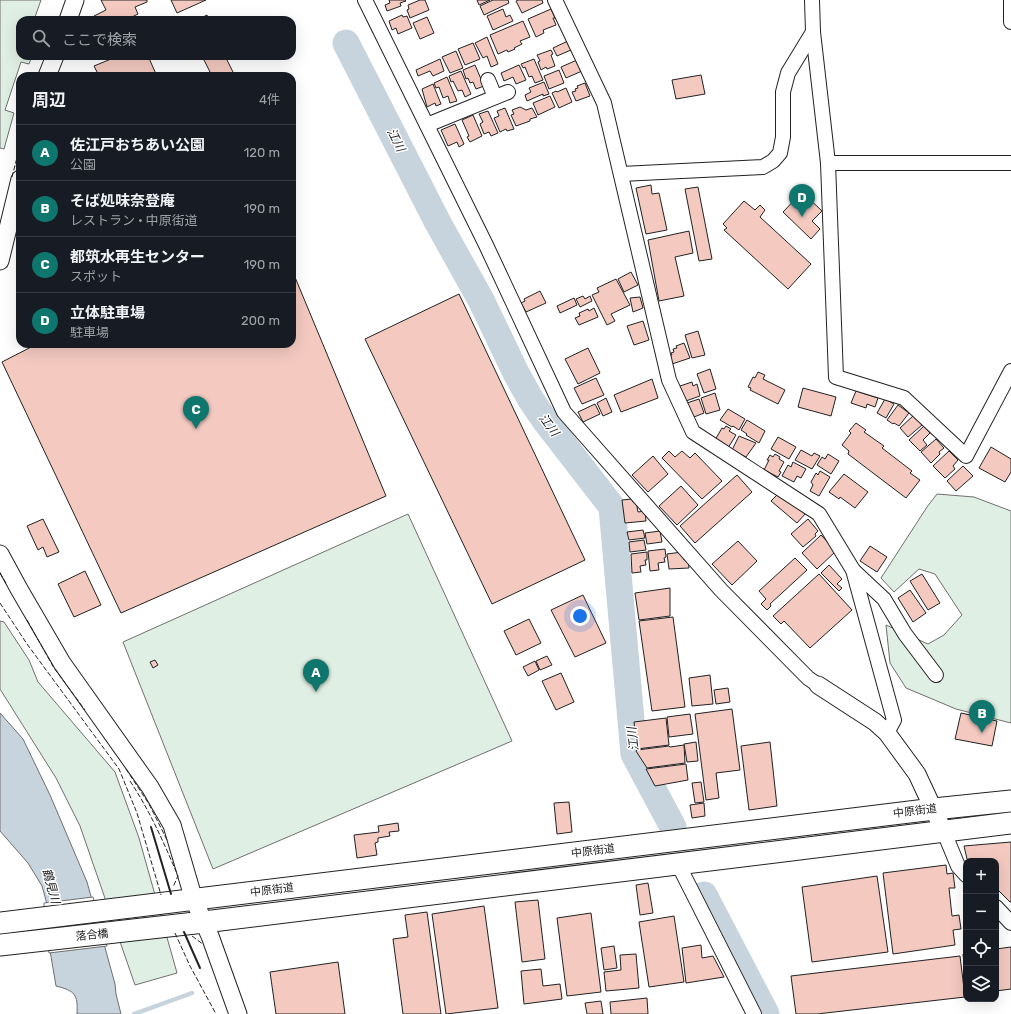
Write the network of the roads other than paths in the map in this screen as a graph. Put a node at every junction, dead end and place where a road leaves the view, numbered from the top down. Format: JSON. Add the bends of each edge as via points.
{"nodes":[{"id":1,"x":75,"y":0,"type":"edge"},
{"id":2,"x":365,"y":0,"type":"edge"},
{"id":3,"x":555,"y":0,"type":"edge"},
{"id":4,"x":812,"y":0,"type":"edge"},
{"id":5,"x":1011,"y":0,"type":"edge"},
{"id":6,"x":69,"y":16,"type":"edge"},
{"id":7,"x":1011,"y":22,"type":"edge"},
{"id":8,"x":813,"y":32,"type":"junction"},
{"id":9,"x":53,"y":60,"type":"edge"},
{"id":10,"x":49,"y":72,"type":"edge"},
{"id":11,"x":488,"y":80,"type":"dead end"},
{"id":12,"x":427,"y":125,"type":"junction"},
{"id":13,"x":828,"y":164,"type":"junction"},
{"id":14,"x":1011,"y":164,"type":"edge"},
{"id":15,"x":621,"y":174,"type":"junction"},
{"id":16,"x":16,"y":195,"type":"edge"},
{"id":17,"x":0,"y":261,"type":"edge"},
{"id":18,"x":1011,"y":371,"type":"edge"},
{"id":19,"x":0,"y":554,"type":"edge"},
{"id":20,"x":853,"y":570,"type":"junction"},
{"id":21,"x":936,"y":676,"type":"dead end"},
{"id":22,"x":818,"y":685,"type":"joint"},
{"id":23,"x":887,"y":733,"type":"junction"},
{"id":24,"x":1011,"y":801,"type":"edge"},
{"id":25,"x":934,"y":809,"type":"junction"},
{"id":26,"x":1011,"y":823,"type":"edge"},
{"id":27,"x":944,"y":832,"type":"junction"},
{"id":28,"x":678,"y":864,"type":"junction"},
{"id":29,"x":963,"y":872,"type":"edge"},
{"id":30,"x":185,"y":901,"type":"junction"},
{"id":31,"x":999,"y":910,"type":"edge"},
{"id":32,"x":0,"y":923,"type":"edge"},
{"id":33,"x":194,"y":923,"type":"junction"},
{"id":34,"x":1011,"y":923,"type":"edge"},
{"id":35,"x":0,"y":945,"type":"edge"},
{"id":36,"x":238,"y":1014,"type":"edge"},
{"id":37,"x":754,"y":1014,"type":"edge"}],
"edges":[{"from":1,"to":6,"type":"street"},
{"from":2,"to":12,"type":"street"},
{"from":3,"to":15,"type":"street","via":[[604,103]]},
{"from":4,"to":8,"type":"street"},
{"from":5,"to":7,"type":"street"},
{"from":8,"to":13,"type":"street"},
{"from":8,"to":15,"type":"street","via":[[788,73],[783,92],[780,153],[773,161],[763,167]]},
{"from":9,"to":10,"type":"street"},
{"from":11,"to":12,"type":"street","via":[[502,94]]},
{"from":12,"to":22,"type":"street","via":[[564,412],[721,590]]},
{"from":13,"to":14,"type":"street"},
{"from":13,"to":18,"type":"street","via":[[836,377],[904,398],[966,456]]},
{"from":15,"to":20,"type":"street","via":[[669,380],[693,432],[819,514]]},
{"from":16,"to":17,"type":"street"},
{"from":19,"to":30,"type":"street","via":[[62,663],[150,787],[172,825]]},
{"from":20,"to":21,"type":"street","via":[[884,599],[904,634]]},
{"from":20,"to":23,"type":"street","via":[[894,720]]},
{"from":22,"to":23,"type":"street","via":[[875,722]]},
{"from":23,"to":25,"type":"street","via":[[917,774]]},
{"from":24,"to":25,"type":"main road","name":"中原街道"},
{"from":25,"to":27,"type":"street"},
{"from":25,"to":30,"type":"main road","name":"中原街道"},
{"from":26,"to":27,"type":"main road"},
{"from":27,"to":28,"type":"main road"},
{"from":27,"to":29,"type":"street","via":[[958,866]]},
{"from":28,"to":33,"type":"main road"},
{"from":28,"to":37,"type":"street"},
{"from":30,"to":32,"type":"main road","name":"落合橋"},
{"from":30,"to":33,"type":"street"},
{"from":31,"to":34,"type":"street"},
{"from":33,"to":35,"type":"main road","name":"落合橋"},
{"from":33,"to":36,"type":"street","via":[[210,936]]}]}
